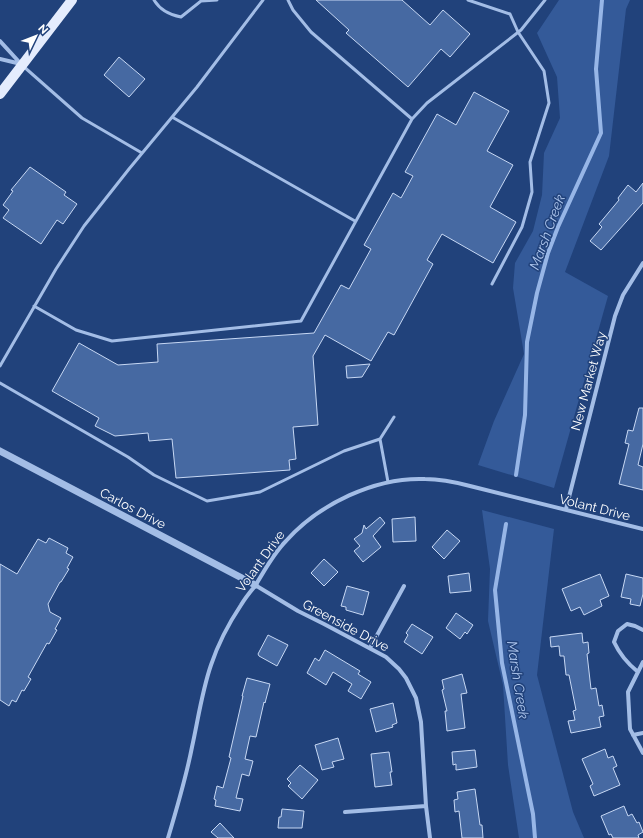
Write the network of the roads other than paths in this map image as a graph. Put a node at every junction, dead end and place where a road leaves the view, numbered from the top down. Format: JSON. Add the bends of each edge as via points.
{"nodes":[{"id":1,"x":72,"y":0,"type":"edge"},
{"id":2,"x":154,"y":0,"type":"edge"},
{"id":3,"x":217,"y":0,"type":"edge"},
{"id":4,"x":263,"y":0,"type":"edge"},
{"id":5,"x":288,"y":0,"type":"edge"},
{"id":6,"x":468,"y":0,"type":"edge"},
{"id":7,"x":545,"y":0,"type":"edge"},
{"id":8,"x":518,"y":32,"type":"junction"},
{"id":9,"x":0,"y":41,"type":"edge"},
{"id":10,"x":0,"y":59,"type":"edge"},
{"id":11,"x":22,"y":65,"type":"junction"},
{"id":12,"x":0,"y":94,"type":"edge"},
{"id":13,"x":172,"y":118,"type":"junction"},
{"id":14,"x":412,"y":119,"type":"junction"},
{"id":15,"x":142,"y":153,"type":"junction"},
{"id":16,"x":355,"y":221,"type":"junction"},
{"id":17,"x":643,"y":264,"type":"edge"},
{"id":18,"x":492,"y":284,"type":"dead end"},
{"id":19,"x":34,"y":306,"type":"junction"},
{"id":20,"x":0,"y":366,"type":"edge"},
{"id":21,"x":0,"y":383,"type":"edge"},
{"id":22,"x":394,"y":417,"type":"dead end"},
{"id":23,"x":380,"y":439,"type":"junction"},
{"id":24,"x":0,"y":452,"type":"edge"},
{"id":25,"x":388,"y":482,"type":"junction"},
{"id":26,"x":566,"y":509,"type":"junction"},
{"id":27,"x":643,"y":529,"type":"edge"},
{"id":28,"x":255,"y":585,"type":"junction"},
{"id":29,"x":404,"y":586,"type":"dead end"},
{"id":30,"x":643,"y":630,"type":"edge"},
{"id":31,"x":370,"y":648,"type":"junction"},
{"id":32,"x":643,"y":662,"type":"edge"},
{"id":33,"x":638,"y":672,"type":"junction"},
{"id":34,"x":643,"y":733,"type":"edge"},
{"id":35,"x":633,"y":735,"type":"junction"},
{"id":36,"x":643,"y":753,"type":"edge"},
{"id":37,"x":426,"y":806,"type":"junction"},
{"id":38,"x":345,"y":812,"type":"dead end"},
{"id":39,"x":168,"y":838,"type":"edge"},
{"id":40,"x":430,"y":838,"type":"edge"}],
"edges":[{"from":1,"to":11,"type":"main road"},
{"from":2,"to":3,"type":"lane","via":[[170,15],[181,17],[201,1]]},
{"from":4,"to":13,"type":"lane"},
{"from":5,"to":14,"type":"lane","via":[[311,32]]},
{"from":6,"to":8,"type":"lane","via":[[510,14]]},
{"from":7,"to":8,"type":"lane"},
{"from":8,"to":14,"type":"lane","via":[[427,103]]},
{"from":8,"to":18,"type":"lane","via":[[544,71],[549,103],[530,162],[532,192],[522,227]]},
{"from":9,"to":11,"type":"street"},
{"from":10,"to":11,"type":"street"},
{"from":11,"to":12,"type":"main road"},
{"from":11,"to":15,"type":"lane","via":[[82,118]]},
{"from":13,"to":15,"type":"lane"},
{"from":13,"to":16,"type":"lane"},
{"from":14,"to":16,"type":"lane"},
{"from":15,"to":19,"type":"lane","via":[[81,231]]},
{"from":16,"to":19,"type":"lane","via":[[301,321],[112,341],[76,330]]},
{"from":17,"to":26,"type":"street","name":"New Market Way","via":[[623,295],[615,316]]},
{"from":19,"to":20,"type":"lane"},
{"from":21,"to":23,"type":"lane","via":[[128,457],[154,475],[208,501],[260,492],[344,452]]},
{"from":22,"to":23,"type":"lane"},
{"from":23,"to":25,"type":"lane"},
{"from":24,"to":28,"type":"street","name":"Carlos Drive"},
{"from":25,"to":26,"type":"street","name":"Volant Drive","via":[[410,479],[448,481]]},
{"from":25,"to":28,"type":"street","name":"Volant Drive","via":[[339,500],[310,518],[284,542]]},
{"from":26,"to":27,"type":"street","name":"Volant Drive"},
{"from":28,"to":31,"type":"street","name":"Greenside Drive","via":[[298,612]]},
{"from":28,"to":39,"type":"street","name":"Volant Drive","via":[[225,633],[211,665],[186,775]]},
{"from":29,"to":31,"type":"street"},
{"from":30,"to":33,"type":"street","via":[[627,624],[618,631],[614,642],[619,653]]},
{"from":31,"to":37,"type":"street","name":"Greenside Drive","via":[[400,669],[416,698],[421,722]]},
{"from":32,"to":33,"type":"street"},
{"from":33,"to":35,"type":"street","via":[[628,692],[630,729]]},
{"from":34,"to":35,"type":"street"},
{"from":35,"to":36,"type":"street"},
{"from":37,"to":38,"type":"street"},
{"from":37,"to":40,"type":"street","name":"Greenside Drive"}]}
